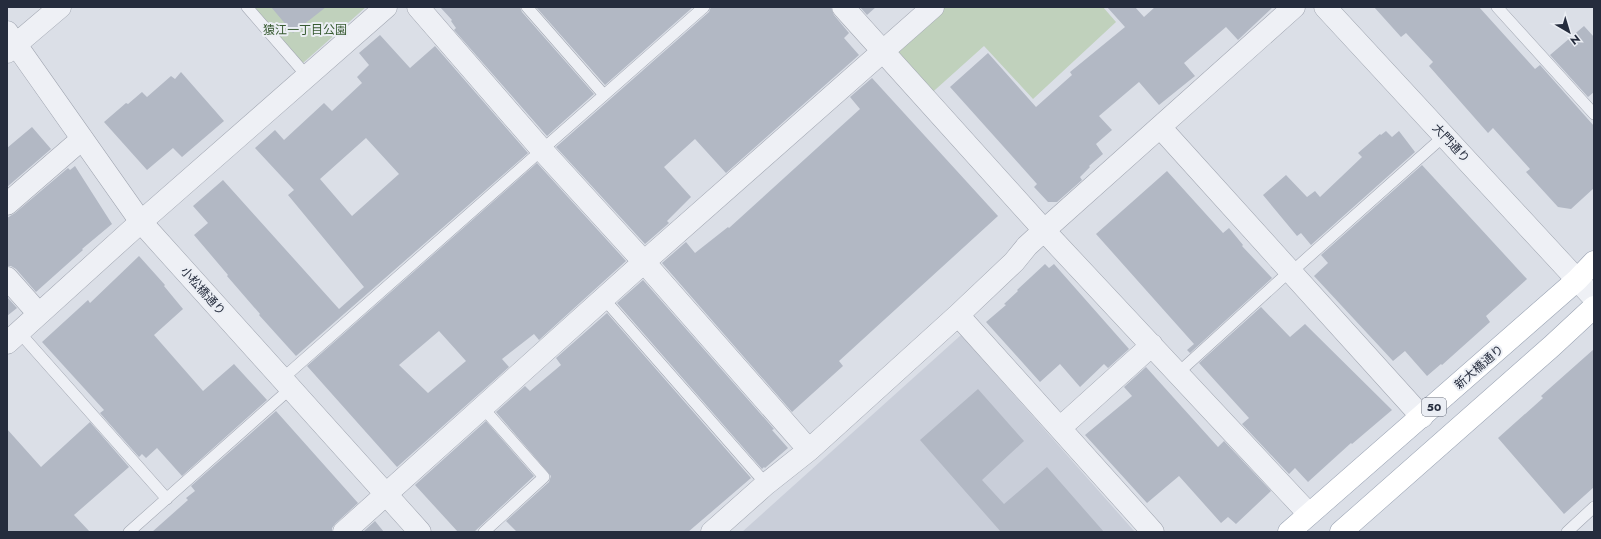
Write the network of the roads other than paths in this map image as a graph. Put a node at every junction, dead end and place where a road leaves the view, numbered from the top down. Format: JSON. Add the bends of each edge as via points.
{"nodes":[{"id":1,"x":60,"y":7,"type":"edge"},
{"id":2,"x":247,"y":7,"type":"edge"},
{"id":3,"x":386,"y":7,"type":"edge"},
{"id":4,"x":418,"y":7,"type":"edge"},
{"id":5,"x":527,"y":7,"type":"edge"},
{"id":6,"x":704,"y":7,"type":"edge"},
{"id":7,"x":844,"y":7,"type":"edge"},
{"id":8,"x":933,"y":7,"type":"edge"},
{"id":9,"x":1294,"y":7,"type":"edge"},
{"id":10,"x":1325,"y":7,"type":"edge"},
{"id":11,"x":1496,"y":7,"type":"edge"},
{"id":12,"x":10,"y":43,"type":"edge"},
{"id":13,"x":884,"y":51,"type":"junction"},
{"id":14,"x":307,"y":76,"type":"junction"},
{"id":15,"x":604,"y":95,"type":"junction"},
{"id":16,"x":1594,"y":114,"type":"edge"},
{"id":17,"x":1160,"y":127,"type":"junction"},
{"id":18,"x":1444,"y":136,"type":"junction"},
{"id":19,"x":82,"y":139,"type":"junction"},
{"id":20,"x":542,"y":150,"type":"junction"},
{"id":21,"x":7,"y":204,"type":"edge"},
{"id":22,"x":141,"y":222,"type":"junction"},
{"id":23,"x":1044,"y":230,"type":"junction"},
{"id":24,"x":644,"y":262,"type":"junction"},
{"id":25,"x":1594,"y":262,"type":"edge"},
{"id":26,"x":1290,"y":271,"type":"junction"},
{"id":27,"x":7,"y":278,"type":"edge"},
{"id":28,"x":1577,"y":280,"type":"junction"},
{"id":29,"x":1594,"y":298,"type":"edge"},
{"id":30,"x":604,"y":299,"type":"junction"},
{"id":31,"x":1594,"y":307,"type":"edge"},
{"id":32,"x":39,"y":314,"type":"junction"},
{"id":33,"x":958,"y":315,"type":"junction"},
{"id":34,"x":13,"y":337,"type":"edge"},
{"id":35,"x":1152,"y":345,"type":"junction"},
{"id":36,"x":1178,"y":373,"type":"junction"},
{"id":37,"x":286,"y":383,"type":"junction"},
{"id":38,"x":483,"y":408,"type":"junction"},
{"id":39,"x":1422,"y":417,"type":"junction"},
{"id":40,"x":1060,"y":428,"type":"junction"},
{"id":41,"x":809,"y":450,"type":"junction"},
{"id":42,"x":766,"y":484,"type":"junction"},
{"id":43,"x":386,"y":495,"type":"junction"},
{"id":44,"x":167,"y":499,"type":"junction"},
{"id":45,"x":1594,"y":507,"type":"edge"},
{"id":46,"x":1309,"y":514,"type":"junction"},
{"id":47,"x":130,"y":532,"type":"edge"},
{"id":48,"x":344,"y":532,"type":"edge"},
{"id":49,"x":420,"y":532,"type":"edge"},
{"id":50,"x":484,"y":532,"type":"edge"},
{"id":51,"x":712,"y":532,"type":"edge"},
{"id":52,"x":1153,"y":532,"type":"edge"},
{"id":53,"x":1289,"y":532,"type":"edge"},
{"id":54,"x":1341,"y":532,"type":"edge"},
{"id":55,"x":1567,"y":532,"type":"edge"}],
"edges":[{"from":1,"to":12,"type":"street"},
{"from":2,"to":14,"type":"lane"},
{"from":3,"to":14,"type":"street"},
{"from":4,"to":20,"type":"street"},
{"from":5,"to":15,"type":"lane"},
{"from":6,"to":15,"type":"lane"},
{"from":7,"to":13,"type":"street"},
{"from":8,"to":13,"type":"street"},
{"from":9,"to":17,"type":"street"},
{"from":10,"to":18,"type":"street","name":"大門通り"},
{"from":11,"to":16,"type":"lane"},
{"from":12,"to":19,"type":"street","name":"小松橋通り"},
{"from":13,"to":23,"type":"street"},
{"from":13,"to":24,"type":"street"},
{"from":14,"to":22,"type":"street"},
{"from":15,"to":20,"type":"lane"},
{"from":17,"to":23,"type":"street"},
{"from":17,"to":26,"type":"street"},
{"from":18,"to":26,"type":"lane"},
{"from":18,"to":28,"type":"street","name":"大門通り"},
{"from":19,"to":21,"type":"street"},
{"from":19,"to":22,"type":"street","name":"小松橋通り"},
{"from":20,"to":24,"type":"street"},
{"from":20,"to":37,"type":"lane"},
{"from":22,"to":32,"type":"street"},
{"from":22,"to":37,"type":"street","name":"小松橋通り"},
{"from":23,"to":33,"type":"street"},
{"from":23,"to":35,"type":"street"},
{"from":24,"to":30,"type":"street"},
{"from":24,"to":41,"type":"street"},
{"from":25,"to":28,"type":"main road","name":"新大橋通り","number":"50"},
{"from":26,"to":36,"type":"lane"},
{"from":26,"to":39,"type":"street"},
{"from":27,"to":32,"type":"street"},
{"from":28,"to":29,"type":"street","name":"大門通り"},
{"from":28,"to":39,"type":"main road","name":"新大橋通り","number":"50"},
{"from":30,"to":38,"type":"street"},
{"from":30,"to":42,"type":"lane"},
{"from":31,"to":54,"type":"main road","number":"50"},
{"from":32,"to":34,"type":"street"},
{"from":33,"to":40,"type":"street"},
{"from":33,"to":41,"type":"street"},
{"from":34,"to":44,"type":"lane"},
{"from":35,"to":36,"type":"street"},
{"from":35,"to":40,"type":"street"},
{"from":36,"to":46,"type":"street"},
{"from":37,"to":43,"type":"street","name":"小松橋通り"},
{"from":37,"to":44,"type":"lane"},
{"from":38,"to":43,"type":"street"},
{"from":38,"to":50,"type":"lane","via":[[544,477]]},
{"from":39,"to":46,"type":"main road","name":"新大橋通り","number":"50"},
{"from":40,"to":52,"type":"street"},
{"from":41,"to":42,"type":"street"},
{"from":42,"to":51,"type":"street"},
{"from":43,"to":48,"type":"street"},
{"from":43,"to":49,"type":"street","name":"小松橋通り"},
{"from":44,"to":47,"type":"lane"},
{"from":45,"to":55,"type":"lane"},
{"from":46,"to":53,"type":"main road","name":"新大橋通り","number":"50"}]}
